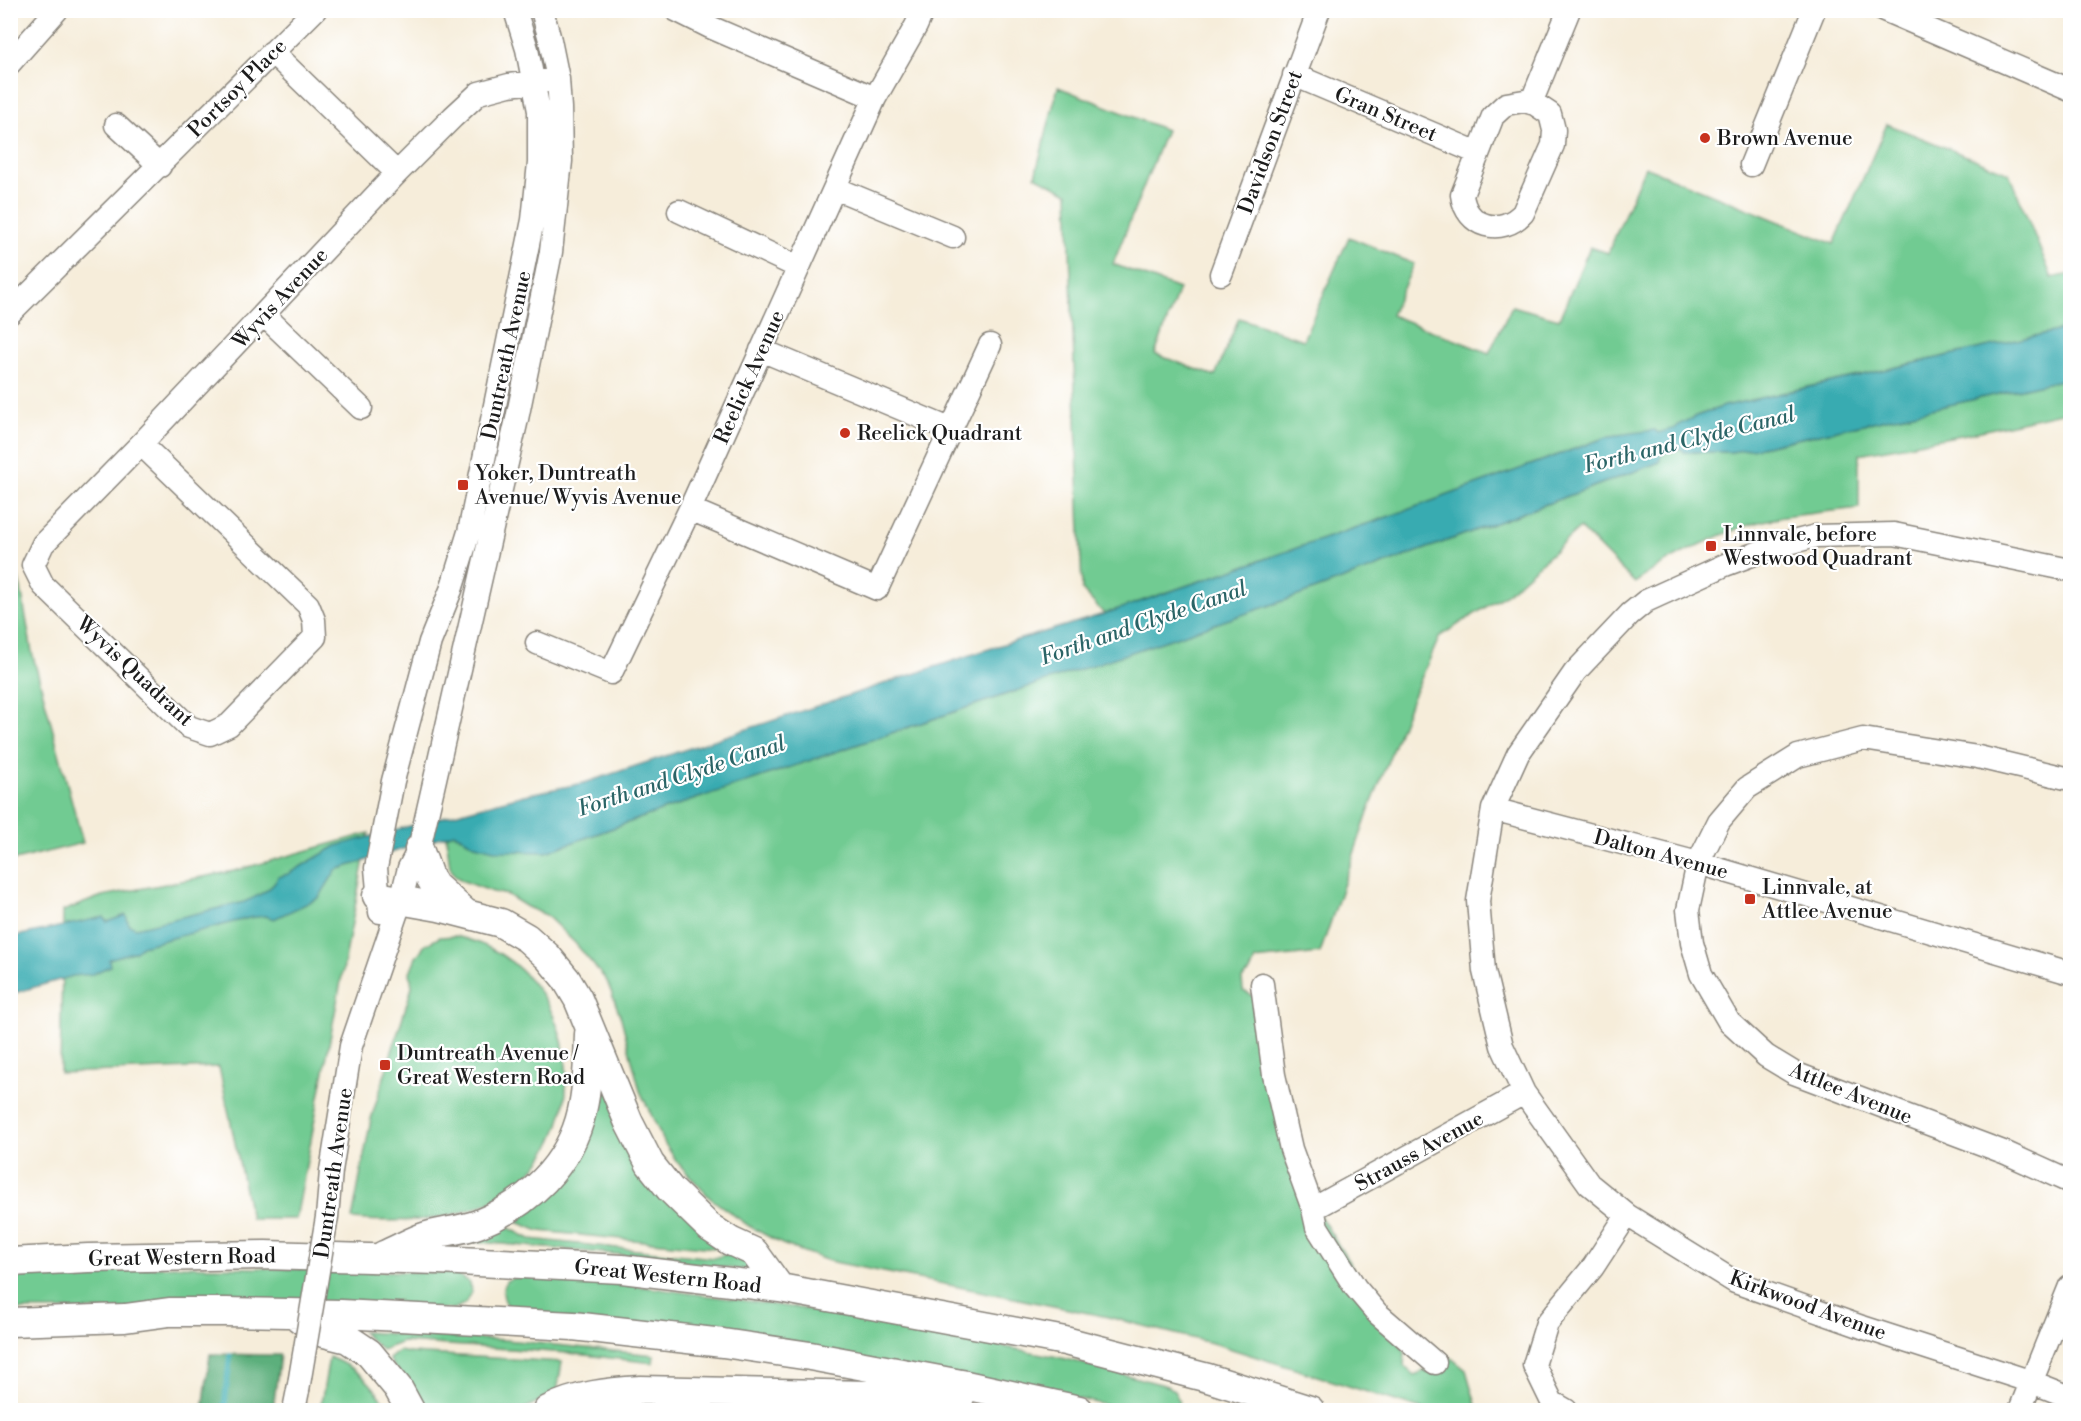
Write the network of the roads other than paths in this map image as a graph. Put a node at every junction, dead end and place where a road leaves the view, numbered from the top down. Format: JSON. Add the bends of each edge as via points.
{"nodes":[{"id":1,"x":57,"y":10,"type":"edge"},
{"id":2,"x":315,"y":10,"type":"edge"},
{"id":3,"x":515,"y":10,"type":"edge"},
{"id":4,"x":542,"y":10,"type":"edge"},
{"id":5,"x":676,"y":10,"type":"edge"},
{"id":6,"x":923,"y":10,"type":"edge"},
{"id":7,"x":1319,"y":10,"type":"edge"},
{"id":8,"x":1569,"y":10,"type":"edge"},
{"id":9,"x":1814,"y":10,"type":"edge"},
{"id":10,"x":1884,"y":10,"type":"edge"},
{"id":11,"x":1934,"y":20,"type":"edge"},
{"id":12,"x":272,"y":52,"type":"junction"},
{"id":13,"x":10,"y":63,"type":"edge"},
{"id":14,"x":1294,"y":75,"type":"junction"},
{"id":15,"x":558,"y":79,"type":"junction"},
{"id":16,"x":534,"y":83,"type":"junction"},
{"id":17,"x":2070,"y":90,"type":"edge"},
{"id":18,"x":875,"y":98,"type":"junction"},
{"id":19,"x":1531,"y":103,"type":"junction"},
{"id":20,"x":116,"y":125,"type":"dead end"},
{"id":21,"x":1478,"y":153,"type":"junction"},
{"id":22,"x":1751,"y":165,"type":"dead end"},
{"id":23,"x":160,"y":166,"type":"junction"},
{"id":24,"x":397,"y":173,"type":"junction"},
{"id":25,"x":835,"y":189,"type":"junction"},
{"id":26,"x":679,"y":211,"type":"dead end"},
{"id":27,"x":953,"y":237,"type":"dead end"},
{"id":28,"x":798,"y":267,"type":"junction"},
{"id":29,"x":1221,"y":274,"type":"dead end"},
{"id":30,"x":10,"y":313,"type":"edge"},
{"id":31,"x":264,"y":315,"type":"junction"},
{"id":32,"x":990,"y":345,"type":"dead end"},
{"id":33,"x":761,"y":350,"type":"junction"},
{"id":34,"x":361,"y":408,"type":"dead end"},
{"id":35,"x":952,"y":430,"type":"junction"},
{"id":36,"x":141,"y":444,"type":"junction"},
{"id":37,"x":690,"y":509,"type":"junction"},
{"id":38,"x":33,"y":566,"type":"joint"},
{"id":39,"x":2070,"y":570,"type":"edge"},
{"id":40,"x":537,"y":643,"type":"dead end"},
{"id":41,"x":2070,"y":779,"type":"edge"},
{"id":42,"x":1493,"y":808,"type":"junction"},
{"id":43,"x":414,"y":858,"type":"junction"},
{"id":44,"x":1698,"y":863,"type":"junction"},
{"id":45,"x":389,"y":898,"type":"junction"},
{"id":46,"x":465,"y":913,"type":"junction"},
{"id":47,"x":2070,"y":973,"type":"edge"},
{"id":48,"x":1262,"y":984,"type":"dead end"},
{"id":49,"x":589,"y":1026,"type":"junction"},
{"id":50,"x":1524,"y":1093,"type":"junction"},
{"id":51,"x":2070,"y":1182,"type":"edge"},
{"id":52,"x":1313,"y":1209,"type":"junction"},
{"id":53,"x":1627,"y":1215,"type":"junction"},
{"id":54,"x":378,"y":1258,"type":"junction"},
{"id":55,"x":10,"y":1262,"type":"edge"},
{"id":56,"x":2070,"y":1286,"type":"edge"},
{"id":57,"x":780,"y":1287,"type":"junction"},
{"id":58,"x":294,"y":1314,"type":"junction"},
{"id":59,"x":10,"y":1322,"type":"edge"},
{"id":60,"x":1435,"y":1363,"type":"dead end"},
{"id":61,"x":2032,"y":1382,"type":"junction"},
{"id":62,"x":1013,"y":1396,"type":"junction"},
{"id":63,"x":2070,"y":1397,"type":"edge"},
{"id":64,"x":296,"y":1400,"type":"edge"},
{"id":65,"x":410,"y":1410,"type":"edge"},
{"id":66,"x":548,"y":1410,"type":"edge"},
{"id":67,"x":1079,"y":1410,"type":"edge"},
{"id":68,"x":1310,"y":1410,"type":"edge"},
{"id":69,"x":1566,"y":1410,"type":"edge"},
{"id":70,"x":2020,"y":1410,"type":"edge"}],
"edges":[{"from":1,"to":13,"type":"street"},
{"from":2,"to":12,"type":"street","name":"Portsoy Place"},
{"from":3,"to":16,"type":"street","name":"Duntreath Avenue"},
{"from":4,"to":15,"type":"street","name":"Duntreath Avenue"},
{"from":5,"to":18,"type":"street"},
{"from":6,"to":18,"type":"street","name":"Reelick Avenue"},
{"from":7,"to":14,"type":"street","name":"Davidson Street"},
{"from":8,"to":19,"type":"street"},
{"from":9,"to":22,"type":"street"},
{"from":10,"to":11,"type":"street"},
{"from":11,"to":17,"type":"street"},
{"from":12,"to":23,"type":"street","name":"Portsoy Place"},
{"from":12,"to":24,"type":"street"},
{"from":14,"to":21,"type":"street","name":"Gran Street"},
{"from":14,"to":29,"type":"street","name":"Davidson Street"},
{"from":15,"to":16,"type":"street","name":"Wyvis Avenue"},
{"from":15,"to":43,"type":"street","name":"Duntreath Avenue","via":[[561,161],[551,252],[517,419]]},
{"from":16,"to":24,"type":"street","name":"Wyvis Avenue","via":[[479,93]]},
{"from":16,"to":45,"type":"street","name":"Duntreath Avenue","via":[[539,163],[528,250],[469,532],[430,642],[393,781],[376,868]]},
{"from":18,"to":25,"type":"street","name":"Reelick Avenue"},
{"from":19,"to":21,"type":"street","via":[[1506,104],[1493,116]]},
{"from":19,"to":21,"type":"street","via":[[1550,114],[1553,145],[1523,213],[1515,222],[1492,227],[1469,216],[1463,207],[1462,195]]},
{"from":20,"to":23,"type":"street"},
{"from":23,"to":30,"type":"street","name":"Portsoy Place"},
{"from":24,"to":31,"type":"street","name":"Wyvis Avenue"},
{"from":25,"to":27,"type":"street"},
{"from":25,"to":28,"type":"street","name":"Reelick Avenue"},
{"from":26,"to":28,"type":"street"},
{"from":28,"to":33,"type":"street","name":"Reelick Avenue"},
{"from":31,"to":34,"type":"street"},
{"from":31,"to":36,"type":"street","name":"Wyvis Avenue"},
{"from":32,"to":35,"type":"street"},
{"from":33,"to":35,"type":"street"},
{"from":33,"to":37,"type":"street","name":"Reelick Avenue"},
{"from":35,"to":37,"type":"street","via":[[877,590]]},
{"from":36,"to":38,"type":"street","name":"Wyvis Avenue","via":[[43,544]]},
{"from":36,"to":38,"type":"street","name":"Wyvis Quadrant","via":[[308,605],[315,637],[229,725],[210,734],[189,727],[43,585]]},
{"from":37,"to":40,"type":"street","name":"Reelick Avenue","via":[[611,673]]},
{"from":39,"to":42,"type":"street","name":"Kirkwood Avenue","via":[[1894,534],[1816,536],[1725,565],[1646,601],[1629,614],[1575,672],[1546,712],[1518,754]]},
{"from":41,"to":44,"type":"street","name":"Attlee Avenue","via":[[1978,757],[1863,739],[1798,756],[1747,788],[1719,821]]},
{"from":42,"to":44,"type":"street","name":"Dalton Avenue"},
{"from":42,"to":50,"type":"street","name":"Kirkwood Avenue","via":[[1478,901],[1484,971],[1502,1046]]},
{"from":43,"to":45,"type":"street","name":"Duntreath Avenue"},
{"from":43,"to":46,"type":"main road","via":[[435,886]]},
{"from":44,"to":47,"type":"street","name":"Dalton Avenue"},
{"from":44,"to":51,"type":"street","name":"Attlee Avenue","via":[[1688,910],[1692,943],[1701,974],[1729,1022],[1743,1037],[1794,1074],[2006,1153]]},
{"from":45,"to":46,"type":"main road"},
{"from":45,"to":64,"type":"street","name":"Duntreath Avenue","bridge":true,"via":[[386,940],[351,1046]]},
{"from":46,"to":49,"type":"main road","via":[[501,923],[527,938],[548,957],[572,989]]},
{"from":48,"to":52,"type":"street","via":[[1274,1075],[1291,1149]]},
{"from":49,"to":54,"type":"main road","via":[[587,1076],[576,1131],[548,1176],[528,1196],[502,1213],[476,1225],[422,1237]]},
{"from":49,"to":57,"type":"main road","via":[[650,1164],[709,1227],[754,1252]]},
{"from":50,"to":52,"type":"street","name":"Strauss Avenue"},
{"from":50,"to":53,"type":"street","name":"Kirkwood Avenue","via":[[1589,1185]]},
{"from":52,"to":60,"type":"street","via":[[1317,1227],[1355,1287],[1377,1313]]},
{"from":53,"to":61,"type":"street","name":"Kirkwood Avenue","via":[[1735,1282]]},
{"from":53,"to":69,"type":"street","via":[[1593,1267],[1547,1323],[1540,1344],[1534,1365],[1552,1402]]},
{"from":54,"to":55,"type":"main road","name":"Great Western Road","via":[[209,1256]]},
{"from":54,"to":57,"type":"main road","name":"Great Western Road","via":[[622,1269]]},
{"from":56,"to":61,"type":"street"},
{"from":57,"to":68,"type":"main road","name":"Great Western Road","via":[[1065,1341],[1208,1378]]},
{"from":58,"to":59,"type":"main road","via":[[169,1312],[125,1318]]},
{"from":58,"to":62,"type":"main road","via":[[487,1320],[619,1330],[810,1356]]},
{"from":58,"to":65,"type":"main road","via":[[316,1331],[348,1339],[369,1353],[398,1388]]},
{"from":61,"to":63,"type":"street","name":"Kirkwood Avenue"},
{"from":61,"to":70,"type":"street"},
{"from":62,"to":66,"type":"main road","via":[[931,1398],[641,1390],[603,1392]]},
{"from":62,"to":67,"type":"main road"}]}
